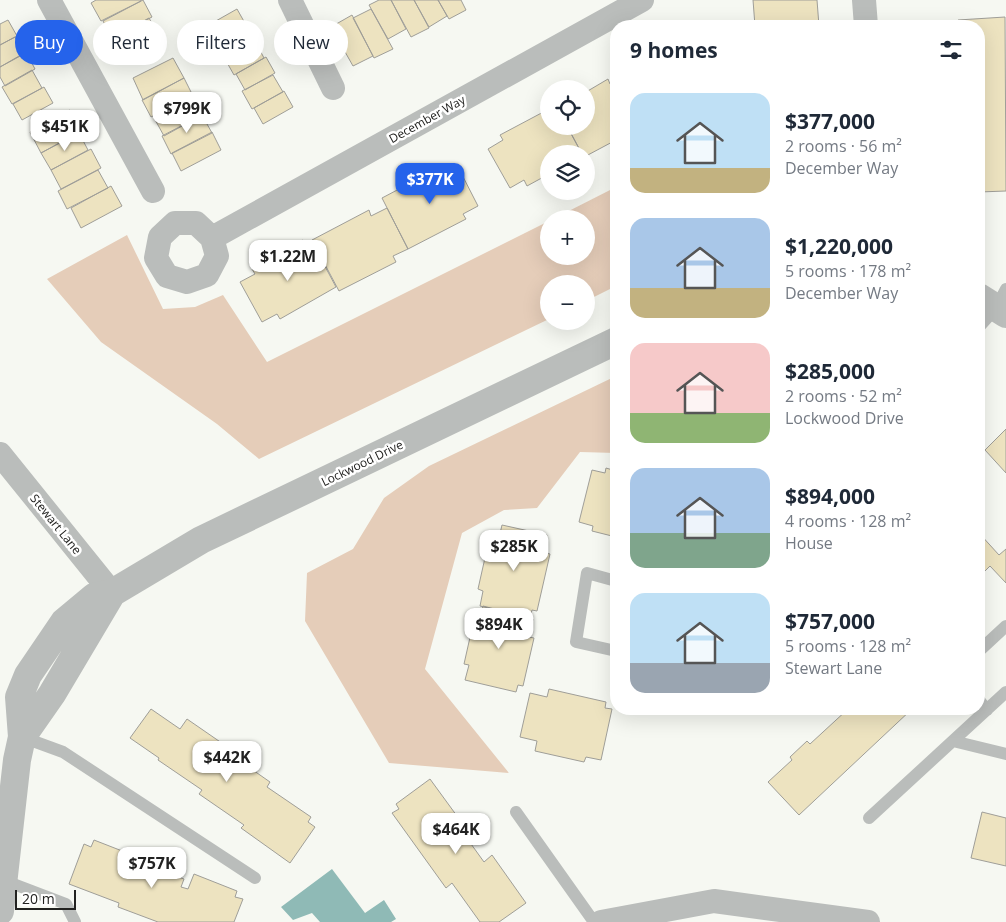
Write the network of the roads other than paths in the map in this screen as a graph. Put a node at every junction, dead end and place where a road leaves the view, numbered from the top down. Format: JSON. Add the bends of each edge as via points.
{"nodes":[{"id":1,"x":49,"y":0,"type":"edge"},
{"id":2,"x":290,"y":0,"type":"edge"},
{"id":3,"x":642,"y":0,"type":"edge"},
{"id":4,"x":864,"y":0,"type":"edge"},
{"id":5,"x":866,"y":20,"type":"edge"},
{"id":6,"x":333,"y":88,"type":"dead end"},
{"id":7,"x":153,"y":191,"type":"dead end"},
{"id":8,"x":212,"y":238,"type":"dead end"},
{"id":9,"x":610,"y":344,"type":"edge"},
{"id":10,"x":0,"y":454,"type":"edge"},
{"id":11,"x":610,"y":579,"type":"edge"},
{"id":12,"x":112,"y":593,"type":"junction"},
{"id":13,"x":1006,"y":626,"type":"edge"},
{"id":14,"x":985,"y":645,"type":"edge"},
{"id":15,"x":610,"y":650,"type":"edge"},
{"id":16,"x":1006,"y":692,"type":"edge"},
{"id":17,"x":992,"y":704,"type":"edge"},
{"id":18,"x":980,"y":715,"type":"edge"},
{"id":19,"x":22,"y":737,"type":"junction"},
{"id":20,"x":953,"y":741,"type":"junction"},
{"id":21,"x":1006,"y":754,"type":"edge"},
{"id":22,"x":516,"y":812,"type":"dead end"},
{"id":23,"x":868,"y":818,"type":"dead end"},
{"id":24,"x":255,"y":878,"type":"dead end"},
{"id":25,"x":3,"y":880,"type":"junction"},
{"id":26,"x":0,"y":911,"type":"edge"},
{"id":27,"x":657,"y":917,"type":"edge"},
{"id":28,"x":75,"y":922,"type":"edge"},
{"id":29,"x":594,"y":922,"type":"edge"},
{"id":30,"x":601,"y":922,"type":"edge"},
{"id":31,"x":868,"y":922,"type":"edge"}],
"edges":[{"from":1,"to":7,"type":"street"},
{"from":2,"to":6,"type":"street"},
{"from":3,"to":8,"type":"street","name":"December Way"},
{"from":4,"to":5,"type":"street"},
{"from":9,"to":12,"type":"street","name":"Lockwood Drive","via":[[201,540]]},
{"from":10,"to":12,"type":"street","name":"Stewart Lane"},
{"from":11,"to":15,"type":"lane","via":[[587,573],[576,642]]},
{"from":12,"to":19,"type":"street","via":[[94,597],[64,622],[28,675],[19,697]]},
{"from":13,"to":14,"type":"lane"},
{"from":16,"to":17,"type":"lane"},
{"from":18,"to":20,"type":"lane"},
{"from":19,"to":24,"type":"lane","via":[[62,752]]},
{"from":19,"to":25,"type":"street"},
{"from":20,"to":21,"type":"lane"},
{"from":20,"to":23,"type":"lane"},
{"from":22,"to":29,"type":"lane"},
{"from":25,"to":26,"type":"street"},
{"from":25,"to":28,"type":"lane","via":[[66,904]]},
{"from":27,"to":30,"type":"street"},
{"from":27,"to":31,"type":"street","via":[[714,901]]}]}
